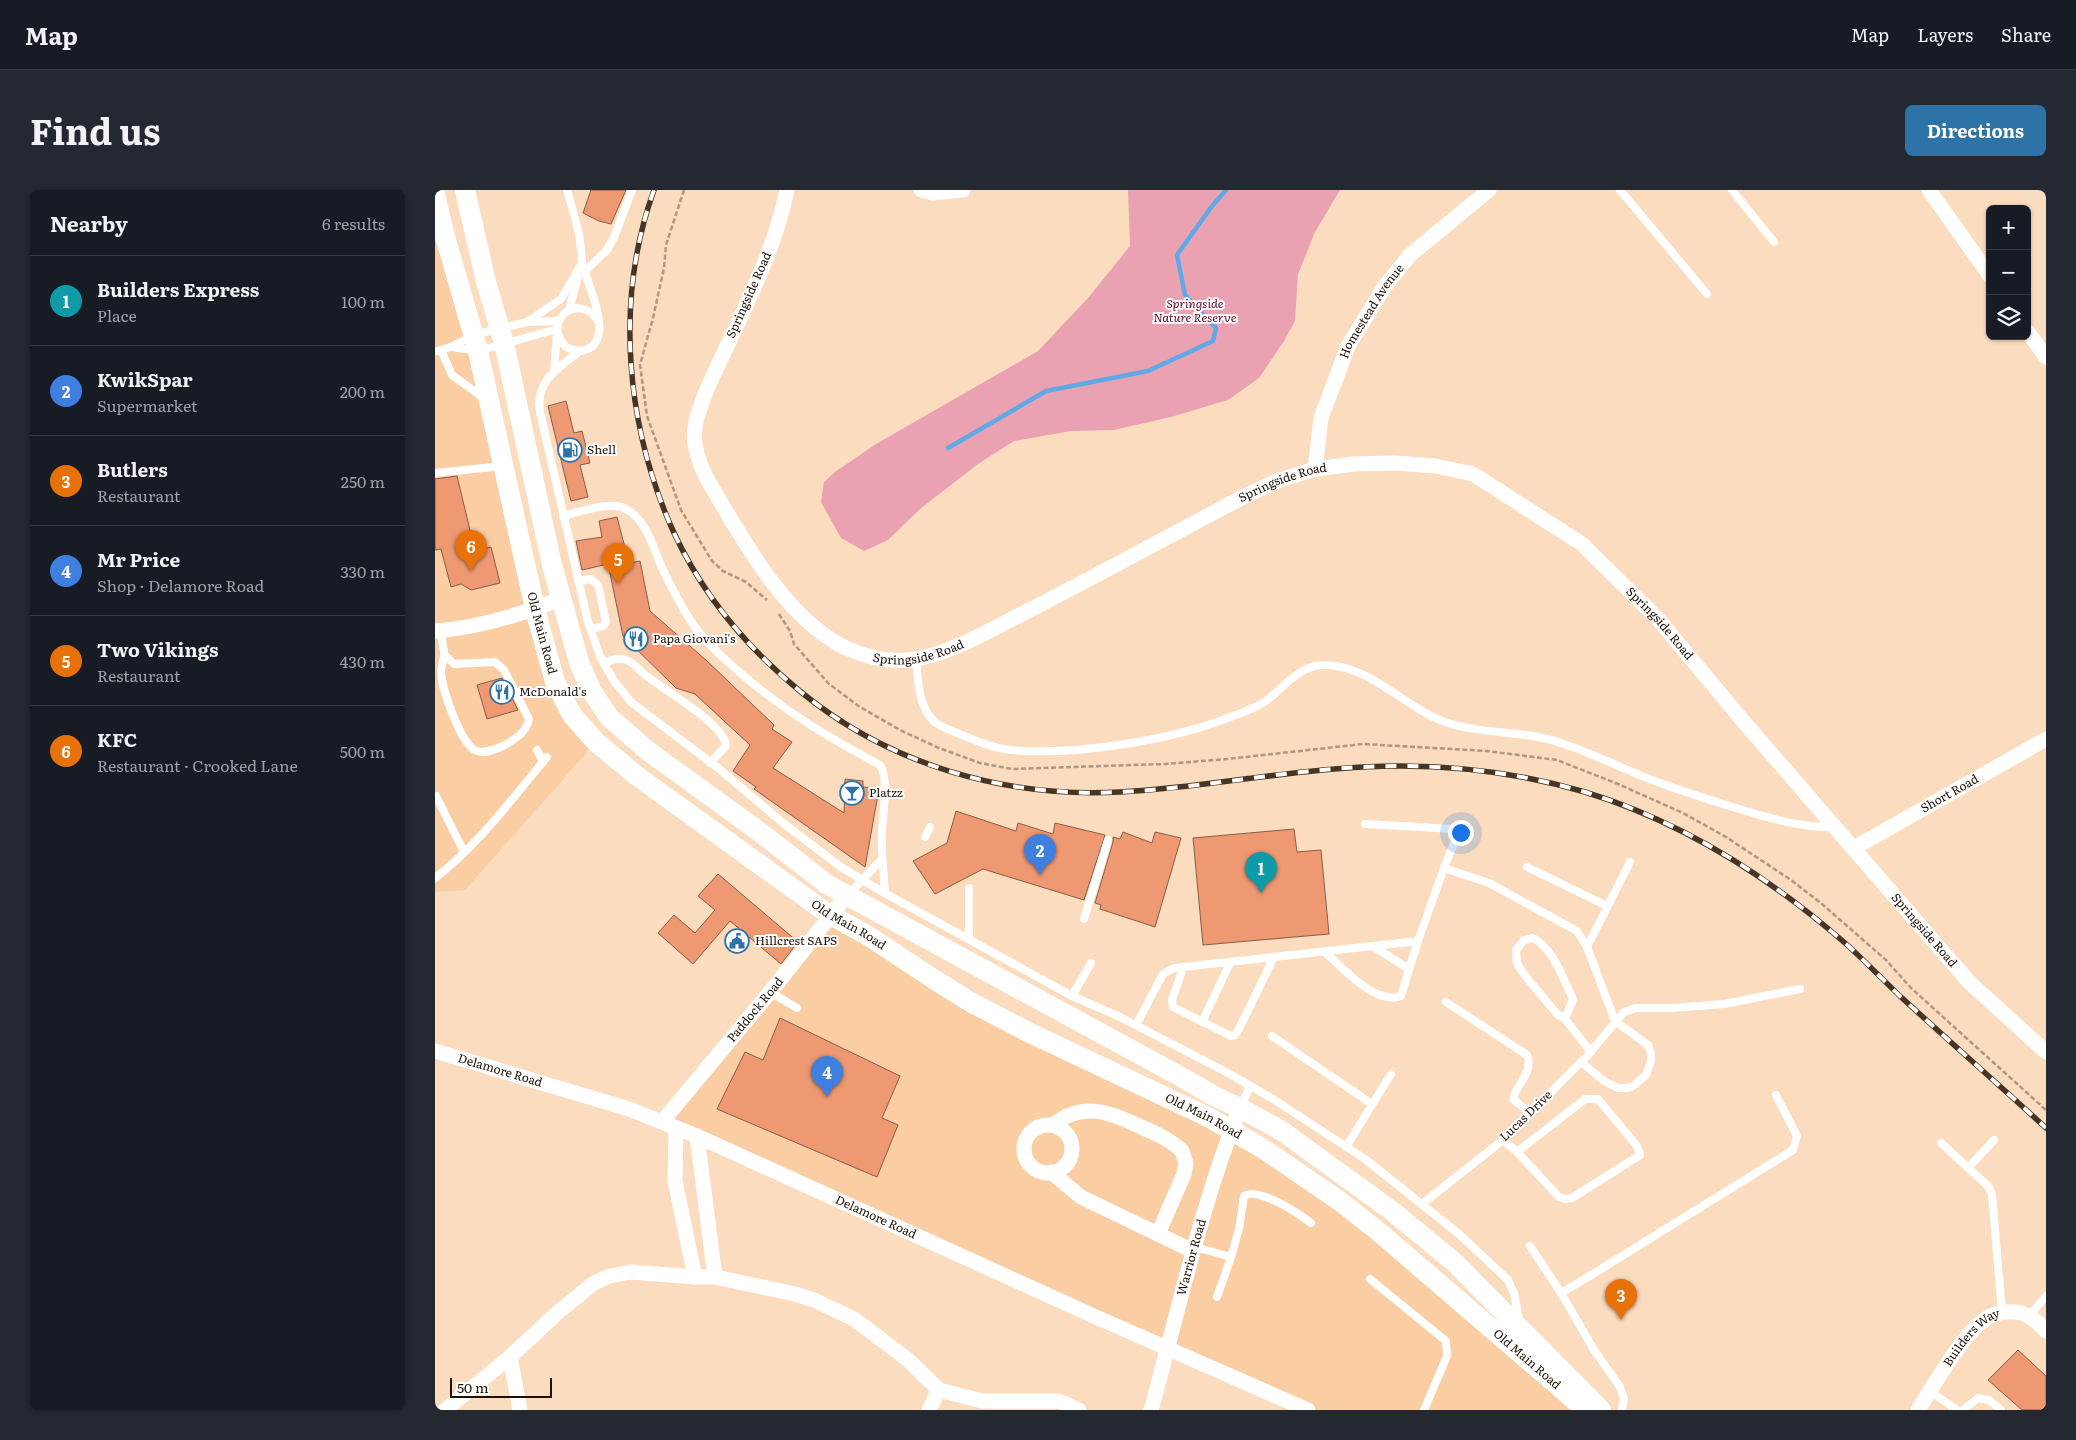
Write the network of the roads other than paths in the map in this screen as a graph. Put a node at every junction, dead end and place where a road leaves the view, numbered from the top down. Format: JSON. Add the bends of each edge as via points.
{"nodes":[{"id":1,"x":465,"y":190,"type":"edge"},
{"id":2,"x":567,"y":190,"type":"edge"},
{"id":3,"x":632,"y":190,"type":"edge"},
{"id":4,"x":787,"y":190,"type":"edge"},
{"id":5,"x":921,"y":190,"type":"edge"},
{"id":6,"x":963,"y":190,"type":"edge"},
{"id":7,"x":1489,"y":190,"type":"edge"},
{"id":8,"x":1620,"y":190,"type":"edge"},
{"id":9,"x":1732,"y":190,"type":"edge"},
{"id":10,"x":1929,"y":190,"type":"edge"},
{"id":11,"x":435,"y":194,"type":"edge"},
{"id":12,"x":1774,"y":242,"type":"dead end"},
{"id":13,"x":584,"y":267,"type":"junction"},
{"id":14,"x":1986,"y":270,"type":"edge"},
{"id":15,"x":1707,"y":294,"type":"dead end"},
{"id":16,"x":569,"y":310,"type":"junction"},
{"id":17,"x":598,"y":321,"type":"junction"},
{"id":18,"x":527,"y":322,"type":"junction"},
{"id":19,"x":558,"y":328,"type":"junction"},
{"id":20,"x":502,"y":336,"type":"junction"},
{"id":21,"x":2031,"y":337,"type":"edge"},
{"id":22,"x":476,"y":343,"type":"junction"},
{"id":23,"x":451,"y":347,"type":"junction"},
{"id":24,"x":580,"y":351,"type":"junction"},
{"id":25,"x":2046,"y":358,"type":"edge"},
{"id":26,"x":554,"y":371,"type":"junction"},
{"id":27,"x":491,"y":403,"type":"junction"},
{"id":28,"x":504,"y":466,"type":"junction"},
{"id":29,"x":1315,"y":469,"type":"junction"},
{"id":30,"x":435,"y":474,"type":"edge"},
{"id":31,"x":563,"y":516,"type":"junction"},
{"id":32,"x":578,"y":581,"type":"junction"},
{"id":33,"x":562,"y":598,"type":"junction"},
{"id":34,"x":535,"y":609,"type":"junction"},
{"id":35,"x":591,"y":630,"type":"junction"},
{"id":36,"x":437,"y":631,"type":"edge"},
{"id":37,"x":444,"y":654,"type":"junction"},
{"id":38,"x":916,"y":659,"type":"junction"},
{"id":39,"x":604,"y":663,"type":"junction"},
{"id":40,"x":2046,"y":739,"type":"edge"},
{"id":41,"x":537,"y":750,"type":"dead end"},
{"id":42,"x":710,"y":762,"type":"junction"},
{"id":43,"x":436,"y":796,"type":"edge"},
{"id":44,"x":1365,"y":824,"type":"dead end"},
{"id":45,"x":930,"y":827,"type":"dead end"},
{"id":46,"x":1836,"y":827,"type":"junction"},
{"id":47,"x":925,"y":837,"type":"dead end"},
{"id":48,"x":1108,"y":840,"type":"dead end"},
{"id":49,"x":1854,"y":848,"type":"junction"},
{"id":50,"x":464,"y":852,"type":"junction"},
{"id":51,"x":882,"y":859,"type":"junction"},
{"id":52,"x":1630,"y":862,"type":"dead end"},
{"id":53,"x":1527,"y":867,"type":"dead end"},
{"id":54,"x":1444,"y":868,"type":"junction"},
{"id":55,"x":435,"y":878,"type":"edge"},
{"id":56,"x":862,"y":880,"type":"junction"},
{"id":57,"x":969,"y":888,"type":"dead end"},
{"id":58,"x":885,"y":893,"type":"junction"},
{"id":59,"x":846,"y":896,"type":"junction"},
{"id":60,"x":1607,"y":906,"type":"junction"},
{"id":61,"x":832,"y":915,"type":"junction"},
{"id":62,"x":1084,"y":919,"type":"dead end"},
{"id":63,"x":969,"y":939,"type":"junction"},
{"id":64,"x":1418,"y":942,"type":"junction"},
{"id":65,"x":1374,"y":946,"type":"junction"},
{"id":66,"x":1587,"y":946,"type":"junction"},
{"id":67,"x":1325,"y":952,"type":"junction"},
{"id":68,"x":1273,"y":959,"type":"junction"},
{"id":69,"x":1091,"y":962,"type":"dead end"},
{"id":70,"x":1230,"y":963,"type":"junction"},
{"id":71,"x":1183,"y":968,"type":"junction"},
{"id":72,"x":1409,"y":969,"type":"junction"},
{"id":73,"x":1801,"y":990,"type":"dead end"},
{"id":74,"x":770,"y":992,"type":"junction"},
{"id":75,"x":1073,"y":996,"type":"junction"},
{"id":76,"x":1445,"y":1002,"type":"dead end"},
{"id":77,"x":797,"y":1008,"type":"dead end"},
{"id":78,"x":1565,"y":1019,"type":"junction"},
{"id":79,"x":1617,"y":1019,"type":"junction"},
{"id":80,"x":1202,"y":1022,"type":"junction"},
{"id":81,"x":1136,"y":1025,"type":"junction"},
{"id":82,"x":1273,"y":1036,"type":"dead end"},
{"id":83,"x":435,"y":1051,"type":"edge"},
{"id":84,"x":1591,"y":1052,"type":"junction"},
{"id":85,"x":2046,"y":1052,"type":"edge"},
{"id":86,"x":1581,"y":1062,"type":"junction"},
{"id":87,"x":1391,"y":1074,"type":"dead end"},
{"id":88,"x":1250,"y":1086,"type":"junction"},
{"id":89,"x":1776,"y":1095,"type":"dead end"},
{"id":90,"x":1372,"y":1104,"type":"junction"},
{"id":91,"x":1240,"y":1108,"type":"junction"},
{"id":92,"x":1530,"y":1113,"type":"junction"},
{"id":93,"x":661,"y":1122,"type":"junction"},
{"id":94,"x":1053,"y":1125,"type":"junction"},
{"id":95,"x":676,"y":1128,"type":"junction"},
{"id":96,"x":1232,"y":1129,"type":"junction"},
{"id":97,"x":697,"y":1136,"type":"junction"},
{"id":98,"x":1503,"y":1140,"type":"junction"},
{"id":99,"x":1994,"y":1140,"type":"dead end"},
{"id":100,"x":1941,"y":1143,"type":"dead end"},
{"id":101,"x":1346,"y":1147,"type":"junction"},
{"id":102,"x":1517,"y":1152,"type":"junction"},
{"id":103,"x":1968,"y":1168,"type":"junction"},
{"id":104,"x":1051,"y":1172,"type":"junction"},
{"id":105,"x":1422,"y":1204,"type":"junction"},
{"id":106,"x":1311,"y":1223,"type":"dead end"},
{"id":107,"x":1158,"y":1234,"type":"junction"},
{"id":108,"x":1530,"y":1246,"type":"dead end"},
{"id":109,"x":1194,"y":1249,"type":"junction"},
{"id":110,"x":1231,"y":1257,"type":"junction"},
{"id":111,"x":695,"y":1277,"type":"junction"},
{"id":112,"x":715,"y":1277,"type":"junction"},
{"id":113,"x":1370,"y":1279,"type":"dead end"},
{"id":114,"x":1561,"y":1293,"type":"junction"},
{"id":115,"x":2046,"y":1296,"type":"edge"},
{"id":116,"x":1217,"y":1297,"type":"dead end"},
{"id":117,"x":2002,"y":1312,"type":"junction"},
{"id":118,"x":2029,"y":1316,"type":"junction"},
{"id":119,"x":1519,"y":1327,"type":"junction"},
{"id":120,"x":2046,"y":1331,"type":"edge"},
{"id":121,"x":1168,"y":1348,"type":"junction"},
{"id":122,"x":510,"y":1358,"type":"junction"},
{"id":123,"x":939,"y":1390,"type":"junction"},
{"id":124,"x":1930,"y":1391,"type":"junction"},
{"id":125,"x":445,"y":1410,"type":"edge"},
{"id":126,"x":521,"y":1410,"type":"edge"},
{"id":127,"x":929,"y":1410,"type":"edge"},
{"id":128,"x":1079,"y":1410,"type":"edge"},
{"id":129,"x":1151,"y":1410,"type":"edge"},
{"id":130,"x":1308,"y":1410,"type":"edge"},
{"id":131,"x":1424,"y":1410,"type":"edge"},
{"id":132,"x":1585,"y":1410,"type":"edge"},
{"id":133,"x":1601,"y":1410,"type":"edge"},
{"id":134,"x":1621,"y":1410,"type":"edge"},
{"id":135,"x":1918,"y":1410,"type":"edge"},
{"id":136,"x":1957,"y":1410,"type":"edge"},
{"id":137,"x":1963,"y":1410,"type":"edge"},
{"id":138,"x":2001,"y":1410,"type":"edge"}],
"edges":[{"from":1,"to":20,"type":"main road","name":"Old Main Road"},
{"from":2,"to":13,"type":"lane"},
{"from":3,"to":13,"type":"lane","via":[[607,250]]},
{"from":4,"to":38,"type":"street","name":"Springside Road","via":[[770,246],[699,408],[694,446],[706,478],[758,560],[787,599],[814,626],[846,648],[869,656],[885,660]]},
{"from":5,"to":6,"type":"street","via":[[933,193]]},
{"from":7,"to":29,"type":"street","name":"Homestead Avenue","via":[[1411,255],[1385,286],[1348,346],[1321,418]]},
{"from":8,"to":15,"type":"lane"},
{"from":9,"to":12,"type":"lane"},
{"from":10,"to":14,"type":"street"},
{"from":11,"to":22,"type":"main road","name":"Old Main Road"},
{"from":13,"to":16,"type":"lane"},
{"from":13,"to":17,"type":"lane"},
{"from":13,"to":18,"type":"lane","via":[[561,299]]},
{"from":16,"to":17,"type":"lane","via":[[586,310]]},
{"from":16,"to":19,"type":"lane","via":[[563,315]]},
{"from":17,"to":24,"type":"lane","via":[[600,331],[597,340],[590,348]]},
{"from":18,"to":19,"type":"lane"},
{"from":18,"to":20,"type":"lane"},
{"from":19,"to":20,"type":"lane"},
{"from":19,"to":24,"type":"lane","via":[[566,347]]},
{"from":19,"to":26,"type":"lane"},
{"from":20,"to":22,"type":"lane"},
{"from":20,"to":22,"type":"lane"},
{"from":20,"to":33,"type":"main road","name":"Old Main Road"},
{"from":21,"to":25,"type":"street"},
{"from":22,"to":23,"type":"lane"},
{"from":22,"to":23,"type":"lane"},
{"from":22,"to":27,"type":"main road","name":"Old Main Road"},
{"from":23,"to":27,"type":"lane","via":[[439,350],[452,375]]},
{"from":24,"to":26,"type":"lane"},
{"from":26,"to":31,"type":"lane","via":[[540,391],[538,400]]},
{"from":27,"to":28,"type":"main road","name":"Old Main Road"},
{"from":28,"to":30,"type":"lane"},
{"from":28,"to":34,"type":"main road","name":"Old Main Road"},
{"from":29,"to":38,"type":"street","name":"Springside Road","via":[[1245,496],[977,637]]},
{"from":29,"to":46,"type":"street","name":"Springside Road","via":[[1395,463],[1435,466],[1473,474],[1582,544],[1658,619]]},
{"from":31,"to":32,"type":"lane"},
{"from":31,"to":51,"type":"lane","via":[[609,505],[630,512],[649,535],[685,612],[718,655],[775,702],[840,744],[880,765],[885,785]]},
{"from":32,"to":35,"type":"lane"},
{"from":32,"to":35,"type":"lane","via":[[591,579],[598,585],[605,622]]},
{"from":33,"to":34,"type":"street"},
{"from":33,"to":59,"type":"main road","name":"Old Main Road","via":[[579,662],[591,690],[609,717],[648,751]]},
{"from":34,"to":36,"type":"street","via":[[453,630]]},
{"from":34,"to":61,"type":"main road","name":"Old Main Road","via":[[555,682],[572,715],[596,742],[637,776]]},
{"from":35,"to":39,"type":"lane"},
{"from":36,"to":37,"type":"lane"},
{"from":37,"to":37,"type":"lane","via":[[454,664],[495,662],[504,670],[529,719],[520,735],[488,752],[478,752],[468,744],[454,716],[442,677]]},
{"from":38,"to":46,"type":"lane","via":[[922,702],[937,724],[978,742],[1009,750],[1109,746],[1193,730],[1263,703],[1311,667],[1332,666],[1370,678],[1444,722],[1475,730],[1560,742],[1721,804],[1787,823],[1814,828]]},
{"from":39,"to":42,"type":"lane","via":[[631,702]]},
{"from":39,"to":42,"type":"lane","via":[[618,658],[630,661],[721,733],[726,746]]},
{"from":40,"to":49,"type":"street","name":"Short Road"},
{"from":41,"to":50,"type":"lane","via":[[545,760]]},
{"from":42,"to":56,"type":"lane","via":[[783,823]]},
{"from":43,"to":50,"type":"lane"},
{"from":44,"to":54,"type":"lane","via":[[1453,829],[1457,836]]},
{"from":45,"to":47,"type":"lane"},
{"from":46,"to":49,"type":"street","name":"Springside Road"},
{"from":48,"to":62,"type":"lane"},
{"from":49,"to":85,"type":"street","name":"Springside Road","via":[[1969,982]]},
{"from":50,"to":55,"type":"lane"},
{"from":51,"to":56,"type":"lane"},
{"from":51,"to":58,"type":"lane"},
{"from":52,"to":60,"type":"lane"},
{"from":53,"to":60,"type":"lane"},
{"from":54,"to":64,"type":"lane"},
{"from":54,"to":66,"type":"lane","via":[[1489,882],[1537,908],[1577,931]]},
{"from":56,"to":58,"type":"lane"},
{"from":56,"to":59,"type":"lane"},
{"from":57,"to":63,"type":"lane"},
{"from":58,"to":63,"type":"lane"},
{"from":59,"to":61,"type":"street","name":"Paddock Road"},
{"from":59,"to":91,"type":"main road","name":"Old Main Road"},
{"from":60,"to":66,"type":"lane"},
{"from":61,"to":74,"type":"street","name":"Paddock Road"},
{"from":61,"to":96,"type":"main road","name":"Old Main Road","via":[[972,1002],[1028,1032]]},
{"from":63,"to":75,"type":"lane"},
{"from":64,"to":65,"type":"lane"},
{"from":64,"to":72,"type":"lane"},
{"from":65,"to":67,"type":"lane"},
{"from":65,"to":72,"type":"lane"},
{"from":66,"to":79,"type":"lane"},
{"from":67,"to":68,"type":"lane"},
{"from":67,"to":72,"type":"lane","via":[[1372,992],[1385,998],[1401,996]]},
{"from":68,"to":70,"type":"lane"},
{"from":68,"to":80,"type":"lane","via":[[1235,1035],[1225,1034]]},
{"from":69,"to":75,"type":"lane"},
{"from":70,"to":71,"type":"lane"},
{"from":70,"to":80,"type":"lane"},
{"from":71,"to":80,"type":"lane","via":[[1172,1000],[1173,1007]]},
{"from":71,"to":81,"type":"lane","via":[[1174,968],[1163,974]]},
{"from":73,"to":79,"type":"lane","via":[[1724,1004],[1636,1008],[1624,1012]]},
{"from":74,"to":77,"type":"lane"},
{"from":74,"to":93,"type":"street","name":"Paddock Road"},
{"from":75,"to":81,"type":"lane"},
{"from":76,"to":92,"type":"lane","via":[[1527,1055],[1530,1068],[1513,1099]]},
{"from":78,"to":78,"type":"lane","via":[[1573,999],[1550,954],[1539,941],[1533,938],[1524,940],[1516,950],[1517,963],[1535,989]]},
{"from":78,"to":84,"type":"lane"},
{"from":79,"to":84,"type":"lane","name":"Lucas Drive"},
{"from":79,"to":86,"type":"lane","via":[[1649,1046],[1651,1061],[1641,1080],[1628,1088],[1618,1088]]},
{"from":81,"to":88,"type":"lane"},
{"from":82,"to":90,"type":"lane"},
{"from":83,"to":93,"type":"street","name":"Delamore Road","via":[[578,1093]]},
{"from":84,"to":86,"type":"lane","name":"Lucas Drive"},
{"from":86,"to":92,"type":"lane","name":"Lucas Drive"},
{"from":87,"to":90,"type":"lane"},
{"from":88,"to":91,"type":"lane"},
{"from":88,"to":101,"type":"lane"},
{"from":89,"to":114,"type":"lane","via":[[1797,1136],[1793,1150]]},
{"from":90,"to":101,"type":"lane"},
{"from":91,"to":96,"type":"street","name":"Warrior Road"},
{"from":91,"to":119,"type":"main road","name":"Old Main Road","via":[[1282,1131],[1391,1210],[1454,1262]]},
{"from":92,"to":98,"type":"lane","name":"Lucas Drive"},
{"from":93,"to":95,"type":"street","name":"Delamore Road"},
{"from":94,"to":104,"type":"street","via":[[1069,1136],[1073,1149],[1068,1162]]},
{"from":94,"to":104,"type":"street","via":[[1033,1130],[1024,1148],[1032,1166]]},
{"from":94,"to":107,"type":"street","via":[[1069,1115],[1098,1111],[1111,1113],[1150,1130],[1182,1151],[1184,1174]]},
{"from":95,"to":97,"type":"street","name":"Delamore Road"},
{"from":95,"to":111,"type":"street","via":[[675,1181]]},
{"from":96,"to":109,"type":"street","name":"Warrior Road"},
{"from":96,"to":132,"type":"main road","name":"Old Main Road","via":[[1341,1202],[1379,1232]]},
{"from":97,"to":112,"type":"street"},
{"from":97,"to":121,"type":"street","name":"Delamore Road"},
{"from":98,"to":102,"type":"lane"},
{"from":98,"to":105,"type":"lane","name":"Lucas Drive"},
{"from":99,"to":103,"type":"lane"},
{"from":100,"to":103,"type":"lane"},
{"from":101,"to":105,"type":"lane"},
{"from":102,"to":102,"type":"lane","via":[[1559,1197],[1565,1199],[1572,1198],[1639,1155],[1637,1146],[1598,1099],[1592,1098],[1585,1099]]},
{"from":103,"to":117,"type":"lane","via":[[1989,1187],[1993,1195]]},
{"from":104,"to":107,"type":"street","via":[[1081,1197]]},
{"from":105,"to":119,"type":"lane","via":[[1508,1280],[1517,1305]]},
{"from":106,"to":110,"type":"lane","via":[[1290,1208],[1261,1196],[1246,1194],[1241,1202],[1239,1229]]},
{"from":107,"to":109,"type":"street"},
{"from":108,"to":114,"type":"lane"},
{"from":109,"to":110,"type":"lane"},
{"from":109,"to":121,"type":"street","name":"Warrior Road"},
{"from":110,"to":116,"type":"lane"},
{"from":111,"to":112,"type":"street"},
{"from":111,"to":122,"type":"street","via":[[631,1272],[602,1278],[556,1314]]},
{"from":112,"to":123,"type":"street","via":[[795,1294],[854,1319],[907,1359]]},
{"from":113,"to":131,"type":"lane","via":[[1446,1341],[1445,1362]]},
{"from":114,"to":134,"type":"lane","via":[[1620,1387],[1624,1399]]},
{"from":115,"to":118,"type":"lane"},
{"from":117,"to":118,"type":"street","name":"Builders Way"},
{"from":117,"to":124,"type":"street","name":"Builders Way","via":[[1982,1320],[1974,1328]]},
{"from":118,"to":120,"type":"street"},
{"from":119,"to":133,"type":"main road","name":"Old Main Road"},
{"from":121,"to":129,"type":"street","name":"Warrior Road"},
{"from":121,"to":130,"type":"street","name":"Delamore Road"},
{"from":122,"to":125,"type":"street"},
{"from":122,"to":126,"type":"street"},
{"from":123,"to":127,"type":"street"},
{"from":123,"to":128,"type":"street","via":[[982,1401],[1059,1401]]},
{"from":124,"to":135,"type":"street","name":"Builders Way"},
{"from":124,"to":136,"type":"lane"},
{"from":137,"to":138,"type":"lane","via":[[1974,1399],[1983,1398]]}]}
